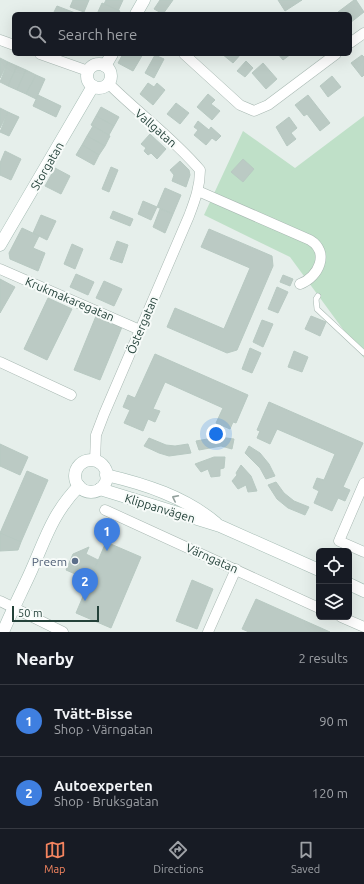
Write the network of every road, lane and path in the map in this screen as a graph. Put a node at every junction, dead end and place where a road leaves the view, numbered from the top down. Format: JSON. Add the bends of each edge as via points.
{"nodes":[{"id":1,"x":144,"y":0,"type":"edge"},
{"id":2,"x":138,"y":12,"type":"edge"},
{"id":3,"x":364,"y":33,"type":"edge"},
{"id":4,"x":0,"y":40,"type":"edge"},
{"id":5,"x":352,"y":42,"type":"edge"},
{"id":6,"x":12,"y":44,"type":"edge"},
{"id":7,"x":46,"y":56,"type":"edge"},
{"id":8,"x":111,"y":56,"type":"edge"},
{"id":9,"x":186,"y":56,"type":"edge"},
{"id":10,"x":333,"y":56,"type":"edge"},
{"id":11,"x":105,"y":66,"type":"junction"},
{"id":12,"x":88,"y":71,"type":"junction"},
{"id":13,"x":108,"y":83,"type":"junction"},
{"id":14,"x":93,"y":86,"type":"junction"},
{"id":15,"x":200,"y":175,"type":"joint"},
{"id":16,"x":198,"y":191,"type":"junction"},
{"id":17,"x":0,"y":245,"type":"edge"},
{"id":18,"x":0,"y":269,"type":"edge"},
{"id":19,"x":300,"y":284,"type":"dead end"},
{"id":20,"x":318,"y":296,"type":"dead end"},
{"id":21,"x":140,"y":330,"type":"junction"},
{"id":22,"x":364,"y":353,"type":"edge"},
{"id":23,"x":0,"y":362,"type":"edge"},
{"id":24,"x":71,"y":395,"type":"dead end"},
{"id":25,"x":95,"y":461,"type":"junction"},
{"id":26,"x":106,"y":475,"type":"junction"},
{"id":27,"x":364,"y":483,"type":"edge"},
{"id":28,"x":78,"y":486,"type":"junction"},
{"id":29,"x":100,"y":489,"type":"junction"},
{"id":30,"x":105,"y":510,"type":"dead end"},
{"id":31,"x":220,"y":526,"type":"junction"},
{"id":32,"x":364,"y":552,"type":"edge"},
{"id":33,"x":236,"y":569,"type":"junction"},
{"id":34,"x":316,"y":569,"type":"edge"},
{"id":35,"x":352,"y":585,"type":"edge"},
{"id":36,"x":364,"y":591,"type":"edge"},
{"id":37,"x":0,"y":601,"type":"edge"},
{"id":38,"x":316,"y":607,"type":"edge"},
{"id":39,"x":13,"y":608,"type":"junction"},
{"id":40,"x":348,"y":620,"type":"edge"},
{"id":41,"x":364,"y":627,"type":"edge"},
{"id":42,"x":3,"y":632,"type":"edge"},
{"id":43,"x":63,"y":632,"type":"edge"},
{"id":44,"x":208,"y":632,"type":"edge"}],
"edges":[{"from":1,"to":2,"type":"street"},
{"from":3,"to":5,"type":"street"},
{"from":4,"to":6,"type":"street"},
{"from":7,"to":12,"type":"street"},
{"from":8,"to":11,"type":"street"},
{"from":9,"to":10,"type":"street","via":[[240,105],[254,111],[268,105]]},
{"from":11,"to":12,"type":"street","via":[[98,64]]},
{"from":11,"to":13,"type":"street","via":[[111,77]]},
{"from":12,"to":14,"type":"street","via":[[87,77]]},
{"from":13,"to":14,"type":"street","via":[[98,88]]},
{"from":13,"to":15,"type":"street","name":"Vallgatan","via":[[190,157],[200,170]]},
{"from":14,"to":17,"type":"street","name":"Storgatan"},
{"from":15,"to":16,"type":"street","name":"Östergatan"},
{"from":16,"to":19,"type":"street","via":[[319,246],[319,266],[310,280]]},
{"from":16,"to":21,"type":"street","name":"Östergatan"},
{"from":18,"to":21,"type":"street","name":"Krukmakaregatan"},
{"from":20,"to":22,"type":"lane","via":[[317,309]]},
{"from":21,"to":25,"type":"street","name":"Östergatan","via":[[96,435]]},
{"from":23,"to":24,"type":"street"},
{"from":25,"to":26,"type":"street","via":[[104,468]]},
{"from":25,"to":28,"type":"street","via":[[86,461],[77,469],[75,478]]},
{"from":26,"to":29,"type":"street","via":[[106,481]]},
{"from":31,"to":26,"type":"street","name":"Klippanvägen","one_way":true,"via":[[204,512],[166,493]]},
{"from":27,"to":32,"type":"street","via":[[339,541]]},
{"from":28,"to":29,"type":"street","via":[[89,492]]},
{"from":28,"to":39,"type":"street","via":[[63,502],[48,529]]},
{"from":29,"to":31,"type":"street","name":"Klippanvägen"},
{"from":30,"to":33,"type":"street","name":"Värngatan"},
{"from":31,"to":34,"type":"street","name":"Klippanvägen"},
{"from":33,"to":38,"type":"street","name":"Värngatan"},
{"from":33,"to":44,"type":"street"},
{"from":35,"to":36,"type":"street"},
{"from":37,"to":39,"type":"street"},
{"from":39,"to":42,"type":"street"},
{"from":39,"to":43,"type":"street"},
{"from":40,"to":41,"type":"street"}]}
